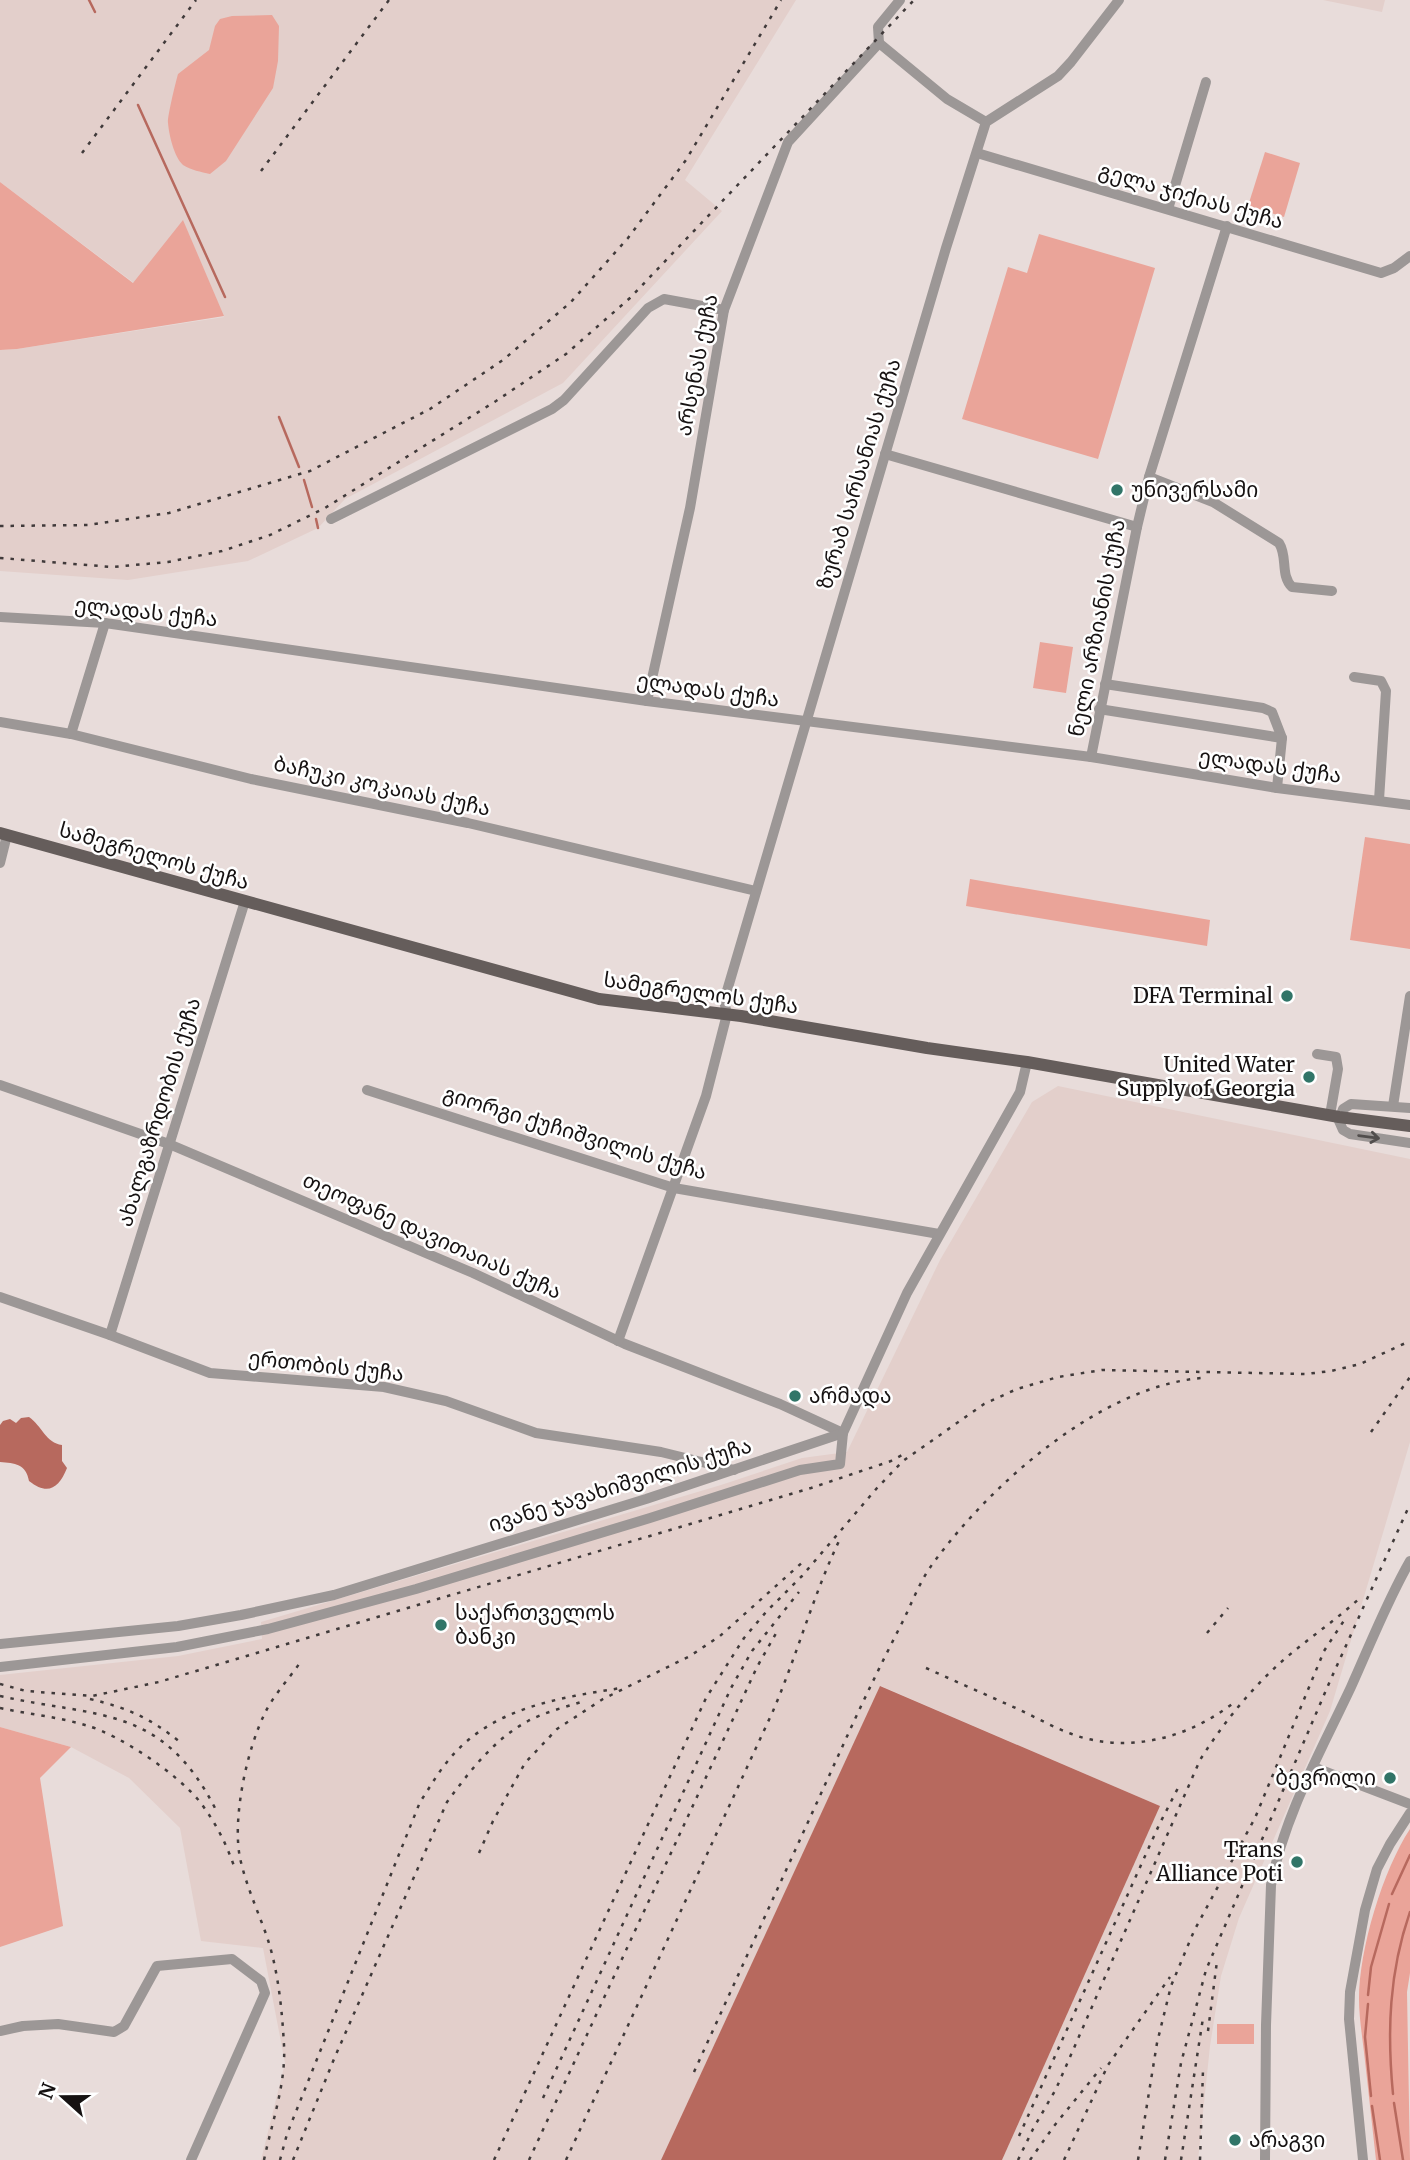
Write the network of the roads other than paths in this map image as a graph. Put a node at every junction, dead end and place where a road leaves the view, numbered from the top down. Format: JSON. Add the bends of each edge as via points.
{"nodes":[{"id":1,"x":900,"y":0,"type":"edge"},
{"id":2,"x":1119,"y":0,"type":"edge"},
{"id":3,"x":879,"y":43,"type":"junction"},
{"id":4,"x":1206,"y":82,"type":"dead end"},
{"id":5,"x":986,"y":122,"type":"junction"},
{"id":6,"x":977,"y":153,"type":"junction"},
{"id":7,"x":1168,"y":209,"type":"junction"},
{"id":8,"x":1227,"y":226,"type":"junction"},
{"id":9,"x":1410,"y":256,"type":"edge"},
{"id":10,"x":724,"y":310,"type":"junction"},
{"id":11,"x":885,"y":454,"type":"junction"},
{"id":12,"x":1149,"y":477,"type":"junction"},
{"id":13,"x":331,"y":519,"type":"dead end"},
{"id":14,"x":1137,"y":527,"type":"junction"},
{"id":15,"x":1332,"y":591,"type":"dead end"},
{"id":16,"x":0,"y":617,"type":"edge"},
{"id":17,"x":105,"y":623,"type":"junction"},
{"id":18,"x":1354,"y":677,"type":"dead end"},
{"id":19,"x":1105,"y":684,"type":"junction"},
{"id":20,"x":647,"y":701,"type":"junction"},
{"id":21,"x":1099,"y":709,"type":"junction"},
{"id":22,"x":0,"y":722,"type":"edge"},
{"id":23,"x":804,"y":722,"type":"junction"},
{"id":24,"x":71,"y":734,"type":"junction"},
{"id":25,"x":1282,"y":738,"type":"junction"},
{"id":26,"x":1091,"y":757,"type":"junction"},
{"id":27,"x":1277,"y":788,"type":"junction"},
{"id":28,"x":1379,"y":800,"type":"junction"},
{"id":29,"x":1410,"y":805,"type":"edge"},
{"id":30,"x":3,"y":834,"type":"edge"},
{"id":31,"x":0,"y":863,"type":"edge"},
{"id":32,"x":756,"y":891,"type":"junction"},
{"id":33,"x":244,"y":901,"type":"junction"},
{"id":34,"x":1410,"y":996,"type":"edge"},
{"id":35,"x":727,"y":1014,"type":"junction"},
{"id":36,"x":1317,"y":1054,"type":"dead end"},
{"id":37,"x":1027,"y":1062,"type":"junction"},
{"id":38,"x":0,"y":1085,"type":"edge"},
{"id":39,"x":367,"y":1090,"type":"dead end"},
{"id":40,"x":1393,"y":1107,"type":"junction"},
{"id":41,"x":1410,"y":1108,"type":"edge"},
{"id":42,"x":1334,"y":1116,"type":"junction"},
{"id":43,"x":1410,"y":1126,"type":"edge"},
{"id":44,"x":1410,"y":1143,"type":"edge"},
{"id":45,"x":169,"y":1144,"type":"junction"},
{"id":46,"x":674,"y":1188,"type":"junction"},
{"id":47,"x":939,"y":1234,"type":"junction"},
{"id":48,"x":0,"y":1297,"type":"edge"},
{"id":49,"x":110,"y":1335,"type":"junction"},
{"id":50,"x":618,"y":1341,"type":"junction"},
{"id":51,"x":843,"y":1433,"type":"junction"},
{"id":52,"x":735,"y":1470,"type":"junction"},
{"id":53,"x":1410,"y":1561,"type":"edge"},
{"id":54,"x":0,"y":1644,"type":"edge"},
{"id":55,"x":0,"y":1667,"type":"edge"},
{"id":56,"x":1313,"y":1767,"type":"junction"},
{"id":57,"x":1410,"y":1804,"type":"edge"},
{"id":58,"x":1410,"y":1812,"type":"edge"},
{"id":59,"x":0,"y":2031,"type":"edge"},
{"id":60,"x":191,"y":2160,"type":"edge"},
{"id":61,"x":1265,"y":2160,"type":"edge"},
{"id":62,"x":1363,"y":2160,"type":"edge"}],
"edges":[{"from":1,"to":3,"type":"street","name":"არსენას ქუჩა","via":[[878,27]]},
{"from":2,"to":5,"type":"street","via":[[1058,76]]},
{"from":3,"to":5,"type":"street","via":[[947,99]]},
{"from":3,"to":10,"type":"street","name":"არსენას ქუჩა","via":[[788,142]]},
{"from":4,"to":7,"type":"street"},
{"from":5,"to":6,"type":"street","name":"ზურაბ სარსანიას ქუჩა"},
{"from":6,"to":7,"type":"street","name":"გელა ჯიქიას ქუჩა"},
{"from":6,"to":11,"type":"street","name":"ზურაბ სარსანიას ქუჩა"},
{"from":7,"to":8,"type":"street","name":"გელა ჯიქიას ქუჩა"},
{"from":8,"to":9,"type":"street","name":"გელა ჯიქიას ქუჩა","via":[[1371,270],[1386,272]]},
{"from":8,"to":12,"type":"street","name":"ნელი არზიანის ქუჩა"},
{"from":10,"to":13,"type":"street","via":[[664,299],[648,309],[552,409]]},
{"from":10,"to":20,"type":"street","name":"არსენას ქუჩა","via":[[690,508]]},
{"from":11,"to":14,"type":"street"},
{"from":11,"to":23,"type":"street","name":"ზურაბ სარსანიას ქუჩა"},
{"from":12,"to":14,"type":"street","name":"ნელი არზიანის ქუჩა"},
{"from":12,"to":15,"type":"street","via":[[1213,502],[1279,543],[1292,587]]},
{"from":14,"to":19,"type":"street","name":"ნელი არზიანის ქუჩა"},
{"from":16,"to":17,"type":"street","name":"ელადას ქუჩა"},
{"from":17,"to":20,"type":"street","name":"ელადას ქუჩა"},
{"from":17,"to":24,"type":"street"},
{"from":18,"to":28,"type":"street","via":[[1381,681],[1386,691]]},
{"from":19,"to":21,"type":"street","name":"ნელი არზიანის ქუჩა"},
{"from":19,"to":25,"type":"street","via":[[1263,708],[1272,712]]},
{"from":20,"to":23,"type":"street","name":"ელადას ქუჩა"},
{"from":21,"to":25,"type":"street"},
{"from":21,"to":26,"type":"street","name":"ნელი არზიანის ქუჩა"},
{"from":22,"to":24,"type":"street","name":"ბაჩუკი კოკაიას ქუჩა"},
{"from":23,"to":26,"type":"street","name":"ელადას ქუჩა"},
{"from":23,"to":32,"type":"street","name":"ზურაბ სარსანიას ქუჩა"},
{"from":24,"to":32,"type":"street","name":"ბაჩუკი კოკაიას ქუჩა","via":[[251,779],[468,822]]},
{"from":25,"to":27,"type":"street"},
{"from":26,"to":27,"type":"street","name":"ელადას ქუჩა"},
{"from":27,"to":28,"type":"street","name":"ელადას ქუჩა"},
{"from":28,"to":29,"type":"street","name":"ელადას ქუჩა"},
{"from":30,"to":31,"type":"street"},
{"from":30,"to":33,"type":"main road","name":"სამეგრელოს ქუჩა"},
{"from":32,"to":35,"type":"street","name":"ზურაბ სარსანიას ქუჩა","via":[[724,1001]]},
{"from":33,"to":35,"type":"main road","name":"სამეგრელოს ქუჩა","via":[[599,999]]},
{"from":33,"to":45,"type":"street","name":"ახალგაზრდობის ქუჩა"},
{"from":34,"to":40,"type":"street"},
{"from":35,"to":37,"type":"main road","name":"სამეგრელოს ქუჩა"},
{"from":35,"to":46,"type":"street","name":"ზურაბ სარსანიას ქუჩა","via":[[706,1096]]},
{"from":36,"to":42,"type":"street","via":[[1336,1057]]},
{"from":37,"to":42,"type":"main road","name":"სამეგრელოს ქუჩა"},
{"from":37,"to":47,"type":"street","via":[[1020,1092]]},
{"from":38,"to":45,"type":"street","name":"თეოფანე დავითაიას ქუჩა"},
{"from":39,"to":46,"type":"street","name":"გიორგი ქუჩიშვილის ქუჩა"},
{"from":40,"to":41,"type":"street"},
{"from":40,"to":42,"type":"street","via":[[1350,1104]]},
{"from":42,"to":43,"type":"main road","name":"სამეგრელოს ქუჩა"},
{"from":42,"to":44,"type":"street","one_way":true,"via":[[1350,1134]]},
{"from":45,"to":49,"type":"street","name":"ახალგაზრდობის ქუჩა"},
{"from":45,"to":50,"type":"street","name":"თეოფანე დავითაიას ქუჩა","via":[[413,1247]]},
{"from":46,"to":47,"type":"street","name":"გიორგი ქუჩიშვილის ქუჩა"},
{"from":46,"to":50,"type":"street","name":"ზურაბ სარსანიას ქუჩა"},
{"from":47,"to":51,"type":"street"},
{"from":48,"to":49,"type":"street","name":"ერთობის ქუჩა"},
{"from":49,"to":52,"type":"street","name":"ერთობის ქუჩა","via":[[210,1373],[384,1387],[446,1401],[536,1433],[661,1452]]},
{"from":50,"to":51,"type":"street","name":"თეოფანე დავითაიას ქუჩა"},
{"from":51,"to":52,"type":"street","name":"ივანე ჯავახიშვილის ქუჩა"},
{"from":51,"to":55,"type":"street","via":[[840,1464],[800,1469],[403,1592],[268,1629],[177,1647]]},
{"from":52,"to":54,"type":"street","name":"ივანე ჯავახიშვილის ქუჩა","via":[[334,1595],[178,1626]]},
{"from":53,"to":56,"type":"street"},
{"from":56,"to":57,"type":"street"},
{"from":56,"to":61,"type":"street","via":[[1282,1839],[1271,1885]]},
{"from":58,"to":62,"type":"street","via":[[1377,1869],[1350,1992]]},
{"from":59,"to":60,"type":"street","via":[[58,2024],[114,2032],[124,2026],[157,1966],[232,1959],[261,1981],[265,1993]]}]}
